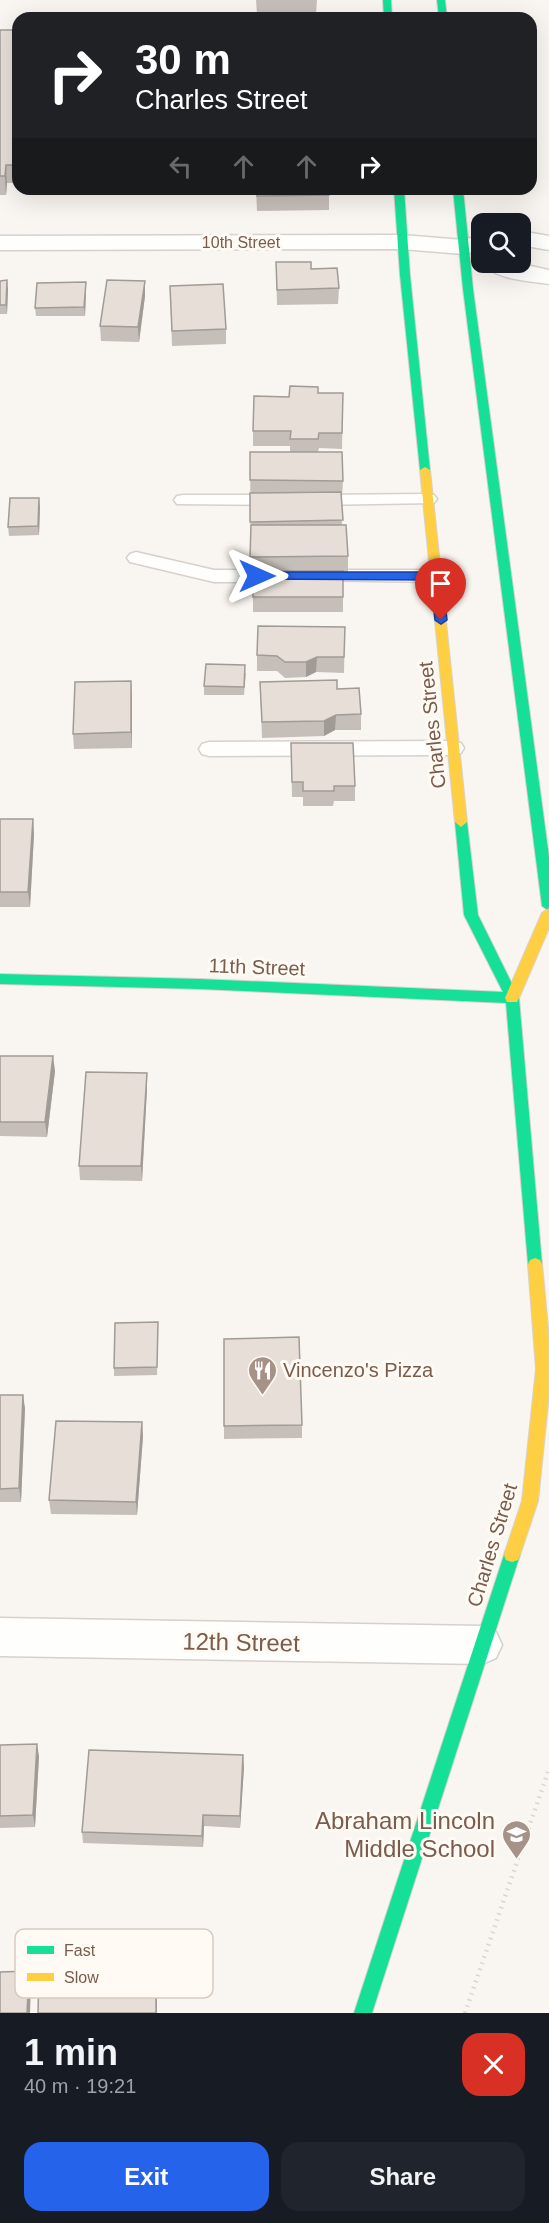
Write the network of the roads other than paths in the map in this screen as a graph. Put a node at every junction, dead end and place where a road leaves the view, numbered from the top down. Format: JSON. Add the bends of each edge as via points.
{"nodes":[{"id":1,"x":399,"y":195,"type":"edge"},
{"id":2,"x":460,"y":195,"type":"edge"},
{"id":3,"x":471,"y":232,"type":"edge"},
{"id":4,"x":531,"y":240,"type":"edge"},
{"id":5,"x":402,"y":242,"type":"junction"},
{"id":6,"x":0,"y":243,"type":"edge"},
{"id":7,"x":549,"y":243,"type":"edge"},
{"id":8,"x":471,"y":248,"type":"edge"},
{"id":9,"x":479,"y":273,"type":"edge"},
{"id":10,"x":528,"y":273,"type":"edge"},
{"id":11,"x":549,"y":277,"type":"edge"},
{"id":12,"x":428,"y":499,"type":"junction"},
{"id":13,"x":183,"y":500,"type":"dead end"},
{"id":14,"x":136,"y":558,"type":"dead end"},
{"id":15,"x":436,"y":576,"type":"junction"},
{"id":16,"x":454,"y":748,"type":"junction"},
{"id":17,"x":209,"y":749,"type":"dead end"},
{"id":18,"x":542,"y":805,"type":"edge"},
{"id":19,"x":549,"y":906,"type":"edge"},
{"id":20,"x":549,"y":913,"type":"edge"},
{"id":21,"x":0,"y":979,"type":"edge"},
{"id":22,"x":512,"y":998,"type":"junction"},
{"id":23,"x":0,"y":1637,"type":"edge"},
{"id":24,"x":482,"y":1645,"type":"junction"},
{"id":25,"x":363,"y":2013,"type":"edge"}],
"edges":[{"from":1,"to":5,"type":"main road","name":"Charles Street"},
{"from":2,"to":3,"type":"main road"},
{"from":4,"to":7,"type":"street"},
{"from":5,"to":6,"type":"street","name":"10th Street"},
{"from":5,"to":8,"type":"street","name":"10th Street"},
{"from":5,"to":12,"type":"main road","name":"Charles Street"},
{"from":9,"to":18,"type":"main road"},
{"from":10,"to":11,"type":"street"},
{"from":12,"to":13,"type":"lane"},
{"from":12,"to":15,"type":"main road","name":"Charles Street"},
{"from":14,"to":15,"type":"lane","via":[[214,576]]},
{"from":15,"to":16,"type":"main road","name":"Charles Street"},
{"from":16,"to":17,"type":"lane"},
{"from":16,"to":22,"type":"main road","name":"Charles Street","via":[[471,915]]},
{"from":18,"to":19,"type":"main road"},
{"from":20,"to":22,"type":"main road","name":"Charles Street"},
{"from":21,"to":22,"type":"main road","name":"11th Street"},
{"from":22,"to":24,"type":"main road","name":"Charles Street","via":[[544,1369],[530,1501]]},
{"from":23,"to":24,"type":"street","name":"12th Street"},
{"from":24,"to":25,"type":"main road","name":"Charles Street"}]}
